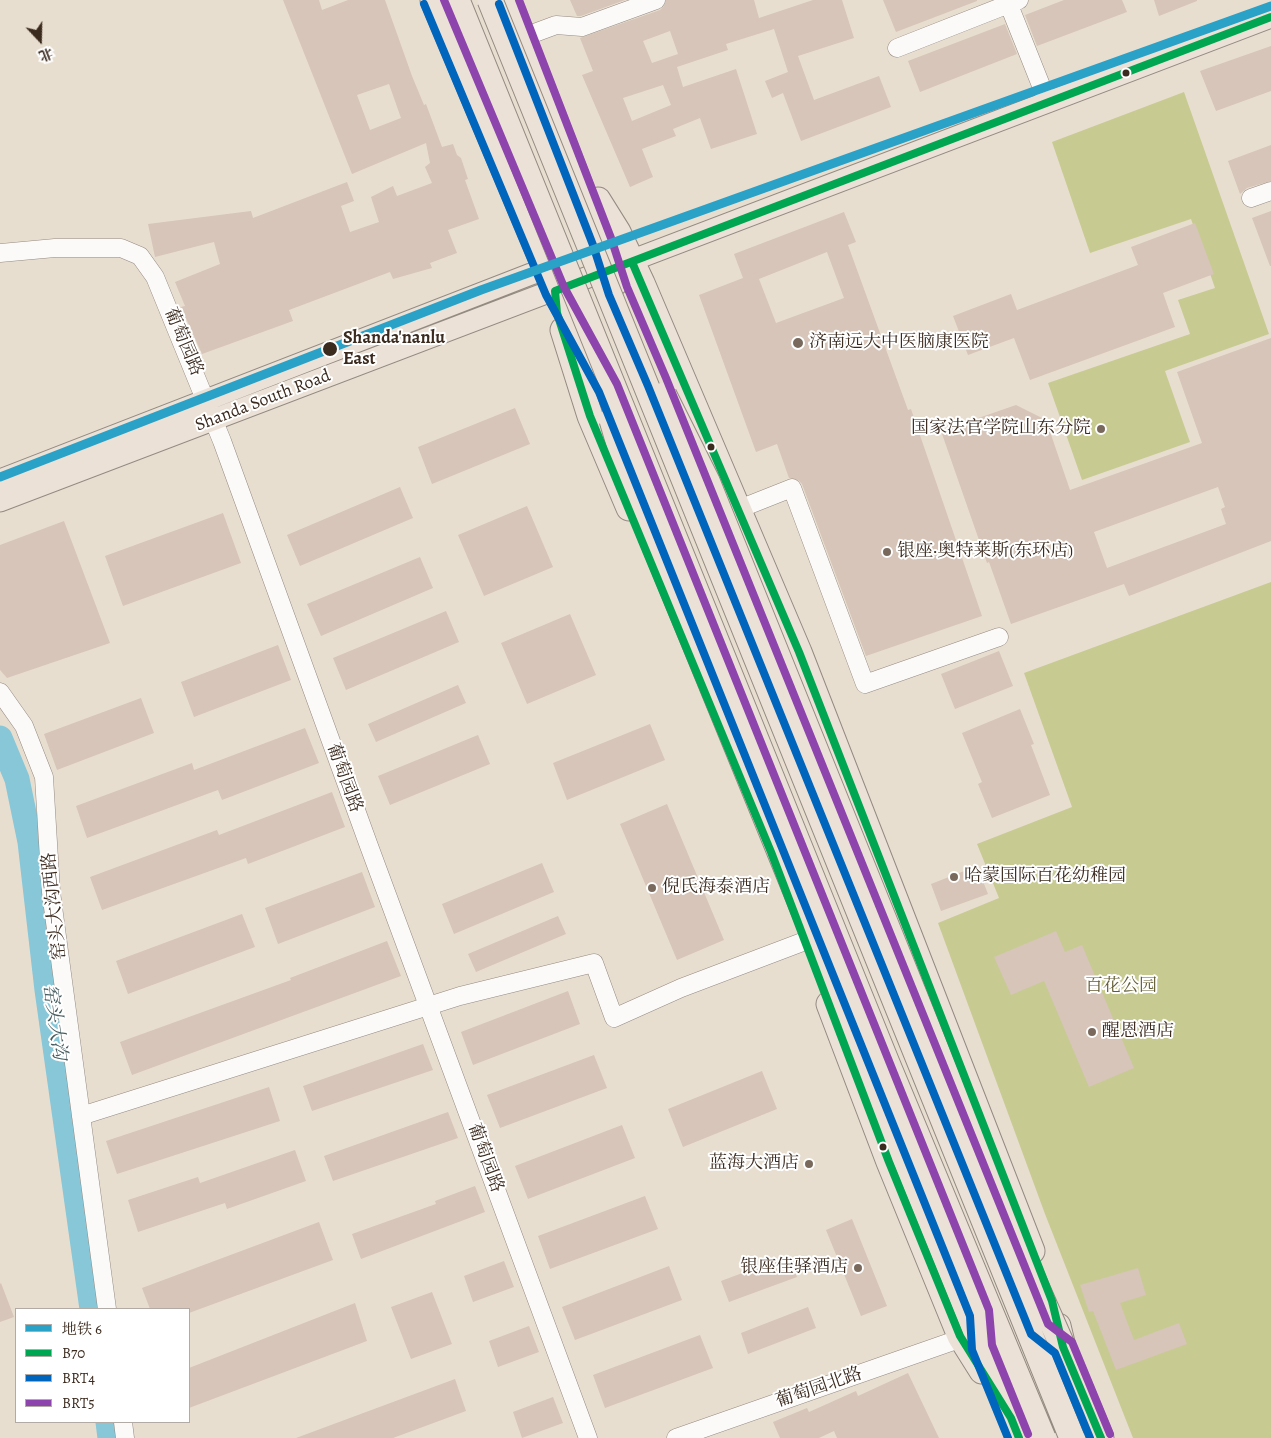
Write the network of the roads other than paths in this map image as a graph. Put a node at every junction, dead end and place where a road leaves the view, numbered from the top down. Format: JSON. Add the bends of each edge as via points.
{"nodes":[{"id":1,"x":433,"y":0,"type":"edge"},
{"id":2,"x":457,"y":0,"type":"edge"},
{"id":3,"x":490,"y":0,"type":"edge"},
{"id":4,"x":508,"y":0,"type":"edge"},
{"id":5,"x":656,"y":0,"type":"edge"},
{"id":6,"x":1011,"y":1,"type":"edge"},
{"id":7,"x":1271,"y":17,"type":"edge"},
{"id":8,"x":521,"y":38,"type":"junction"},
{"id":9,"x":897,"y":48,"type":"dead end"},
{"id":10,"x":1048,"y":103,"type":"junction"},
{"id":11,"x":1271,"y":191,"type":"edge"},
{"id":12,"x":1251,"y":198,"type":"dead end"},
{"id":13,"x":0,"y":254,"type":"edge"},
{"id":14,"x":616,"y":271,"type":"junction"},
{"id":15,"x":558,"y":284,"type":"junction"},
{"id":16,"x":677,"y":362,"type":"junction"},
{"id":17,"x":657,"y":382,"type":"junction"},
{"id":18,"x":677,"y":398,"type":"junction"},
{"id":19,"x":590,"y":416,"type":"junction"},
{"id":20,"x":214,"y":420,"type":"junction"},
{"id":21,"x":702,"y":421,"type":"junction"},
{"id":22,"x":677,"y":436,"type":"junction"},
{"id":23,"x":635,"y":456,"type":"junction"},
{"id":24,"x":0,"y":480,"type":"edge"},
{"id":25,"x":0,"y":501,"type":"edge"},
{"id":26,"x":739,"y":509,"type":"junction"},
{"id":27,"x":680,"y":568,"type":"junction"},
{"id":28,"x":676,"y":622,"type":"junction"},
{"id":29,"x":999,"y":637,"type":"dead end"},
{"id":30,"x":0,"y":692,"type":"edge"},
{"id":31,"x":805,"y":941,"type":"junction"},
{"id":32,"x":428,"y":1006,"type":"junction"},
{"id":33,"x":81,"y":1116,"type":"junction"},
{"id":34,"x":107,"y":1308,"type":"edge"},
{"id":35,"x":972,"y":1342,"type":"junction"},
{"id":36,"x":1063,"y":1347,"type":"junction"},
{"id":37,"x":123,"y":1423,"type":"edge"},
{"id":38,"x":1016,"y":1430,"type":"edge"},
{"id":39,"x":125,"y":1438,"type":"edge"},
{"id":40,"x":588,"y":1438,"type":"edge"},
{"id":41,"x":676,"y":1438,"type":"edge"},
{"id":42,"x":1043,"y":1438,"type":"edge"},
{"id":43,"x":1072,"y":1438,"type":"edge"},
{"id":44,"x":1101,"y":1438,"type":"edge"}],
"edges":[{"from":1,"to":15,"type":"highway"},
{"from":2,"to":15,"type":"highway","bridge":true},
{"from":3,"to":14,"type":"highway","bridge":true},
{"from":4,"to":8,"type":"highway"},
{"from":5,"to":8,"type":"street","via":[[582,27],[556,25]]},
{"from":6,"to":9,"type":"street"},
{"from":6,"to":10,"type":"street"},
{"from":7,"to":10,"type":"main road","name":"Shanda South Road"},
{"from":8,"to":14,"type":"highway"},
{"from":10,"to":14,"type":"main road","name":"Shanda South Road"},
{"from":11,"to":12,"type":"street"},
{"from":13,"to":20,"type":"street","name":"葡萄园路","via":[[55,248],[121,248],[140,256],[155,277]]},
{"from":14,"to":15,"type":"main road","name":"Shanda South Road"},
{"from":14,"to":16,"type":"highway"},
{"from":14,"to":17,"type":"highway","via":[[618,291]]},
{"from":14,"to":36,"type":"highway","bridge":true,"via":[[707,481],[989,1180]]},
{"from":14,"to":43,"type":"highway","bridge":true},
{"from":15,"to":19,"type":"highway","via":[[557,313]]},
{"from":15,"to":20,"type":"main road","name":"Shanda South Road"},
{"from":15,"to":23,"type":"highway","via":[[608,388]]},
{"from":15,"to":24,"type":"main road","name":"Shanda South Road"},
{"from":15,"to":35,"type":"highway","bridge":true,"via":[[647,527]]},
{"from":15,"to":42,"type":"highway","bridge":true},
{"from":16,"to":18,"type":"highway"},
{"from":16,"to":21,"type":"highway"},
{"from":17,"to":18,"type":"highway"},
{"from":17,"to":22,"type":"highway"},
{"from":18,"to":21,"type":"highway"},
{"from":18,"to":22,"type":"highway"},
{"from":19,"to":23,"type":"highway"},
{"from":19,"to":28,"type":"highway"},
{"from":20,"to":25,"type":"main road","name":"Shanda South Road"},
{"from":20,"to":32,"type":"street","name":"葡萄园路"},
{"from":21,"to":26,"type":"highway"},
{"from":22,"to":36,"type":"highway","via":[[1040,1330]]},
{"from":23,"to":27,"type":"highway"},
{"from":26,"to":29,"type":"street","via":[[792,488],[865,684]]},
{"from":26,"to":36,"type":"highway","via":[[799,652],[1052,1301]]},
{"from":27,"to":28,"type":"highway"},
{"from":27,"to":35,"type":"highway","via":[[980,1314]]},
{"from":28,"to":31,"type":"highway","via":[[772,852]]},
{"from":30,"to":33,"type":"street","name":"窑头大沟西路","via":[[24,726],[44,777],[51,892]]},
{"from":31,"to":32,"type":"street","via":[[681,988],[614,1018],[594,963]]},
{"from":31,"to":35,"type":"highway","via":[[889,1162]]},
{"from":32,"to":33,"type":"street"},
{"from":32,"to":40,"type":"street","name":"葡萄园路"},
{"from":33,"to":34,"type":"street","name":"窑头大沟西路"},
{"from":35,"to":38,"type":"highway"},
{"from":35,"to":41,"type":"street","name":"葡萄园北路"},
{"from":36,"to":44,"type":"highway"},
{"from":37,"to":39,"type":"street"}]}
